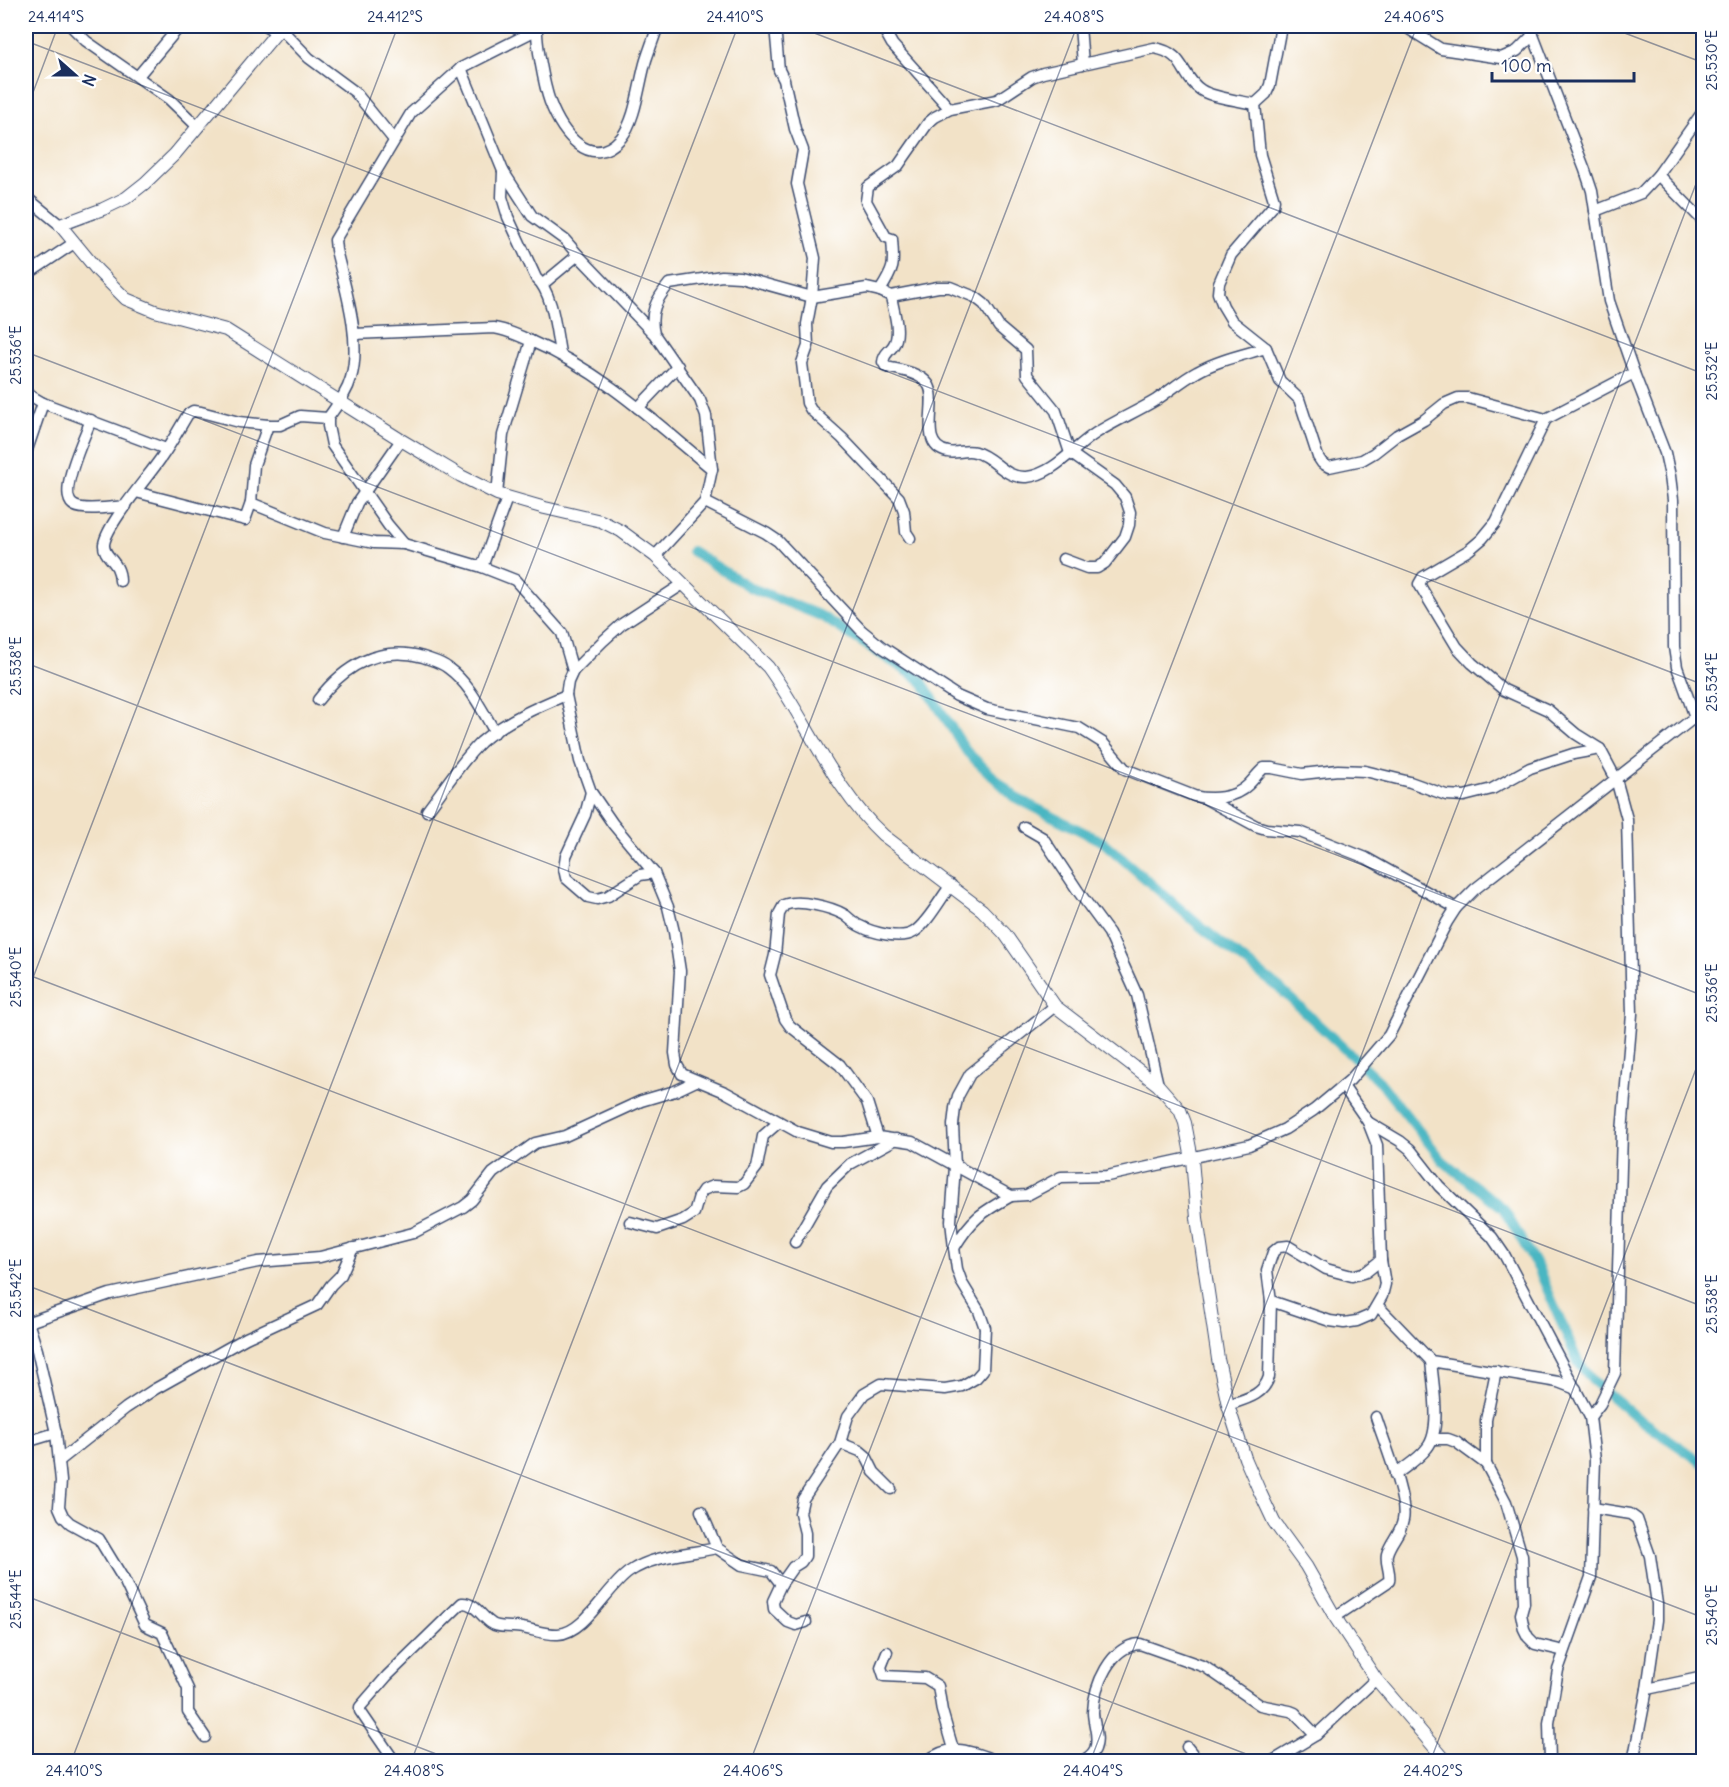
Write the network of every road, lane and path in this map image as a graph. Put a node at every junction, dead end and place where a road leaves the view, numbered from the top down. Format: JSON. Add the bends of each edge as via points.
{"nodes":[{"id":1,"x":71,"y":26,"type":"edge"},
{"id":2,"x":180,"y":26,"type":"edge"},
{"id":3,"x":266,"y":26,"type":"edge"},
{"id":4,"x":658,"y":26,"type":"edge"},
{"id":5,"x":775,"y":26,"type":"edge"},
{"id":6,"x":882,"y":26,"type":"edge"},
{"id":7,"x":1080,"y":26,"type":"edge"},
{"id":8,"x":1281,"y":26,"type":"edge"},
{"id":9,"x":1404,"y":26,"type":"edge"},
{"id":10,"x":536,"y":28,"type":"edge"},
{"id":11,"x":281,"y":29,"type":"edge"},
{"id":12,"x":1530,"y":30,"type":"edge"},
{"id":13,"x":1083,"y":64,"type":"junction"},
{"id":14,"x":461,"y":68,"type":"junction"},
{"id":15,"x":138,"y":76,"type":"junction"},
{"id":16,"x":1256,"y":104,"type":"junction"},
{"id":17,"x":950,"y":109,"type":"junction"},
{"id":18,"x":1704,"y":110,"type":"edge"},
{"id":19,"x":198,"y":127,"type":"junction"},
{"id":20,"x":394,"y":140,"type":"junction"},
{"id":21,"x":503,"y":171,"type":"junction"},
{"id":22,"x":1658,"y":175,"type":"junction"},
{"id":23,"x":26,"y":197,"type":"edge"},
{"id":24,"x":1595,"y":211,"type":"junction"},
{"id":25,"x":1704,"y":222,"type":"edge"},
{"id":26,"x":60,"y":225,"type":"junction"},
{"id":27,"x":74,"y":243,"type":"junction"},
{"id":28,"x":578,"y":255,"type":"junction"},
{"id":29,"x":26,"y":275,"type":"edge"},
{"id":30,"x":543,"y":284,"type":"junction"},
{"id":31,"x":880,"y":291,"type":"junction"},
{"id":32,"x":891,"y":296,"type":"junction"},
{"id":33,"x":812,"y":297,"type":"junction"},
{"id":34,"x":354,"y":334,"type":"junction"},
{"id":35,"x":654,"y":334,"type":"junction"},
{"id":36,"x":531,"y":341,"type":"junction"},
{"id":37,"x":1266,"y":348,"type":"junction"},
{"id":38,"x":560,"y":354,"type":"junction"},
{"id":39,"x":678,"y":366,"type":"junction"},
{"id":40,"x":1634,"y":373,"type":"junction"},
{"id":41,"x":26,"y":393,"type":"edge"},
{"id":42,"x":340,"y":401,"type":"junction"},
{"id":43,"x":43,"y":403,"type":"junction"},
{"id":44,"x":638,"y":408,"type":"junction"},
{"id":45,"x":328,"y":418,"type":"junction"},
{"id":46,"x":1546,"y":419,"type":"junction"},
{"id":47,"x":91,"y":420,"type":"junction"},
{"id":48,"x":268,"y":425,"type":"junction"},
{"id":49,"x":401,"y":440,"type":"junction"},
{"id":50,"x":166,"y":449,"type":"junction"},
{"id":51,"x":26,"y":453,"type":"edge"},
{"id":52,"x":1070,"y":453,"type":"junction"},
{"id":53,"x":712,"y":469,"type":"junction"},
{"id":54,"x":365,"y":490,"type":"junction"},
{"id":55,"x":136,"y":492,"type":"junction"},
{"id":56,"x":502,"y":496,"type":"junction"},
{"id":57,"x":705,"y":502,"type":"junction"},
{"id":58,"x":251,"y":503,"type":"junction"},
{"id":59,"x":126,"y":506,"type":"junction"},
{"id":60,"x":343,"y":537,"type":"junction"},
{"id":61,"x":910,"y":538,"type":"dead end"},
{"id":62,"x":404,"y":544,"type":"junction"},
{"id":63,"x":655,"y":556,"type":"junction"},
{"id":64,"x":1063,"y":560,"type":"dead end"},
{"id":65,"x":482,"y":567,"type":"junction"},
{"id":66,"x":120,"y":581,"type":"dead end"},
{"id":67,"x":683,"y":584,"type":"junction"},
{"id":68,"x":573,"y":671,"type":"junction"},
{"id":69,"x":566,"y":695,"type":"junction"},
{"id":70,"x":318,"y":700,"type":"dead end"},
{"id":71,"x":1700,"y":719,"type":"edge"},
{"id":72,"x":495,"y":732,"type":"junction"},
{"id":73,"x":1600,"y":749,"type":"junction"},
{"id":74,"x":1616,"y":779,"type":"junction"},
{"id":75,"x":591,"y":792,"type":"junction"},
{"id":76,"x":1206,"y":799,"type":"junction"},
{"id":77,"x":427,"y":811,"type":"dead end"},
{"id":78,"x":1024,"y":827,"type":"dead end"},
{"id":79,"x":654,"y":873,"type":"junction"},
{"id":80,"x":951,"y":885,"type":"junction"},
{"id":81,"x":1456,"y":908,"type":"junction"},
{"id":82,"x":1055,"y":1006,"type":"junction"},
{"id":83,"x":696,"y":1081,"type":"junction"},
{"id":84,"x":1347,"y":1083,"type":"junction"},
{"id":85,"x":1158,"y":1085,"type":"junction"},
{"id":86,"x":779,"y":1122,"type":"junction"},
{"id":87,"x":1368,"y":1122,"type":"junction"},
{"id":88,"x":878,"y":1137,"type":"junction"},
{"id":89,"x":896,"y":1139,"type":"junction"},
{"id":90,"x":1192,"y":1159,"type":"junction"},
{"id":91,"x":955,"y":1166,"type":"junction"},
{"id":92,"x":1011,"y":1196,"type":"junction"},
{"id":93,"x":630,"y":1222,"type":"dead end"},
{"id":94,"x":795,"y":1242,"type":"dead end"},
{"id":95,"x":353,"y":1248,"type":"junction"},
{"id":96,"x":954,"y":1248,"type":"junction"},
{"id":97,"x":1381,"y":1260,"type":"junction"},
{"id":98,"x":1270,"y":1301,"type":"junction"},
{"id":99,"x":1378,"y":1306,"type":"junction"},
{"id":100,"x":27,"y":1322,"type":"edge"},
{"id":101,"x":1431,"y":1361,"type":"junction"},
{"id":102,"x":1496,"y":1371,"type":"junction"},
{"id":103,"x":1576,"y":1389,"type":"junction"},
{"id":104,"x":1228,"y":1405,"type":"junction"},
{"id":105,"x":1590,"y":1417,"type":"junction"},
{"id":106,"x":1376,"y":1418,"type":"dead end"},
{"id":107,"x":56,"y":1433,"type":"junction"},
{"id":108,"x":1433,"y":1439,"type":"junction"},
{"id":109,"x":26,"y":1442,"type":"edge"},
{"id":110,"x":840,"y":1443,"type":"junction"},
{"id":111,"x":59,"y":1461,"type":"junction"},
{"id":112,"x":1486,"y":1464,"type":"junction"},
{"id":113,"x":1395,"y":1476,"type":"junction"},
{"id":114,"x":891,"y":1489,"type":"dead end"},
{"id":115,"x":1593,"y":1508,"type":"junction"},
{"id":116,"x":701,"y":1510,"type":"dead end"},
{"id":117,"x":717,"y":1548,"type":"junction"},
{"id":118,"x":781,"y":1584,"type":"junction"},
{"id":119,"x":1335,"y":1617,"type":"junction"},
{"id":120,"x":806,"y":1622,"type":"dead end"},
{"id":121,"x":1564,"y":1651,"type":"junction"},
{"id":122,"x":887,"y":1652,"type":"dead end"},
{"id":123,"x":1376,"y":1679,"type":"junction"},
{"id":124,"x":1704,"y":1679,"type":"edge"},
{"id":125,"x":1647,"y":1689,"type":"junction"},
{"id":126,"x":1316,"y":1735,"type":"junction"},
{"id":127,"x":205,"y":1737,"type":"dead end"},
{"id":128,"x":1187,"y":1748,"type":"dead end"},
{"id":129,"x":953,"y":1749,"type":"junction"},
{"id":130,"x":395,"y":1761,"type":"edge"},
{"id":131,"x":926,"y":1761,"type":"edge"},
{"id":132,"x":999,"y":1761,"type":"edge"},
{"id":133,"x":1082,"y":1761,"type":"edge"},
{"id":134,"x":1199,"y":1761,"type":"edge"},
{"id":135,"x":1271,"y":1761,"type":"edge"},
{"id":136,"x":1448,"y":1761,"type":"edge"},
{"id":137,"x":1550,"y":1761,"type":"edge"},
{"id":138,"x":1633,"y":1761,"type":"edge"}],
"edges":[{"from":1,"to":15,"type":"street","via":[[86,41]]},
{"from":2,"to":15,"type":"street"},
{"from":3,"to":11,"type":"street"},
{"from":4,"to":10,"type":"street","via":[[630,123],[614,145],[599,153],[582,147],[557,116],[550,101]]},
{"from":5,"to":33,"type":"street","via":[[779,70],[803,150],[797,184],[814,258]]},
{"from":6,"to":17,"type":"street","via":[[892,44]]},
{"from":7,"to":13,"type":"street"},
{"from":8,"to":16,"type":"street","via":[[1270,85]]},
{"from":9,"to":12,"type":"street","via":[[1441,49],[1501,58],[1517,51]]},
{"from":10,"to":14,"type":"street"},
{"from":11,"to":19,"type":"street"},
{"from":11,"to":20,"type":"street","via":[[309,58],[355,92]]},
{"from":12,"to":24,"type":"street","via":[[1585,170]]},
{"from":13,"to":16,"type":"street","via":[[1165,49],[1204,93]]},
{"from":13,"to":17,"type":"street","via":[[1032,77],[997,100]]},
{"from":14,"to":20,"type":"street","via":[[411,113]]},
{"from":14,"to":21,"type":"street"},
{"from":15,"to":19,"type":"street"},
{"from":16,"to":37,"type":"street","via":[[1260,155],[1273,206],[1231,255],[1218,293],[1232,321]]},
{"from":17,"to":31,"type":"street","via":[[928,123],[898,166],[868,187],[866,201],[886,237],[891,238],[894,264]]},
{"from":18,"to":22,"type":"street"},
{"from":19,"to":26,"type":"street","via":[[175,154],[126,198]]},
{"from":20,"to":34,"type":"street","via":[[335,240]]},
{"from":21,"to":28,"type":"street","via":[[528,211]]},
{"from":21,"to":30,"type":"street","via":[[502,197],[508,217],[536,278]]},
{"from":22,"to":24,"type":"street","via":[[1641,193]]},
{"from":22,"to":25,"type":"street"},
{"from":23,"to":26,"type":"street"},
{"from":24,"to":40,"type":"street","via":[[1609,301]]},
{"from":26,"to":27,"type":"street"},
{"from":27,"to":29,"type":"street"},
{"from":27,"to":42,"type":"street","via":[[126,299],[226,330]]},
{"from":28,"to":30,"type":"street"},
{"from":28,"to":35,"type":"street"},
{"from":30,"to":38,"type":"street"},
{"from":31,"to":32,"type":"street"},
{"from":31,"to":33,"type":"street","via":[[867,288]]},
{"from":32,"to":52,"type":"street","via":[[950,287],[984,304],[999,327],[1026,350],[1028,375],[1056,411]]},
{"from":32,"to":52,"type":"street","via":[[897,332],[883,362],[886,367],[907,372],[929,385],[931,435],[940,449],[978,452],[1017,477],[1044,473]]},
{"from":33,"to":35,"type":"street","via":[[740,277],[669,284],[653,310]]},
{"from":33,"to":61,"type":"street","via":[[808,346],[802,363],[807,403],[899,498]]},
{"from":34,"to":36,"type":"street","via":[[494,328]]},
{"from":34,"to":42,"type":"street","via":[[355,362]]},
{"from":35,"to":39,"type":"street"},
{"from":36,"to":38,"type":"street"},
{"from":36,"to":56,"type":"street","via":[[503,435]]},
{"from":37,"to":46,"type":"street","via":[[1280,381],[1299,399],[1318,457],[1329,467],[1362,460],[1458,398]]},
{"from":37,"to":52,"type":"street","via":[[1196,372],[1155,401],[1095,433]]},
{"from":38,"to":44,"type":"street","via":[[590,371]]},
{"from":39,"to":44,"type":"street"},
{"from":39,"to":53,"type":"street","via":[[706,416]]},
{"from":40,"to":46,"type":"street"},
{"from":40,"to":71,"type":"street","via":[[1670,476],[1674,647],[1677,667]]},
{"from":41,"to":43,"type":"street"},
{"from":42,"to":45,"type":"street"},
{"from":42,"to":49,"type":"street"},
{"from":43,"to":47,"type":"street"},
{"from":43,"to":51,"type":"street"},
{"from":44,"to":53,"type":"street"},
{"from":45,"to":48,"type":"street","via":[[300,416],[280,425]]},
{"from":45,"to":54,"type":"street","via":[[332,445]]},
{"from":46,"to":73,"type":"street","via":[[1496,522],[1469,550],[1423,577],[1419,584],[1457,647],[1472,663],[1504,690],[1548,710]]},
{"from":47,"to":50,"type":"street"},
{"from":47,"to":59,"type":"street","via":[[69,481],[67,498],[78,508]]},
{"from":48,"to":50,"type":"street","via":[[193,411]]},
{"from":48,"to":58,"type":"street","via":[[254,465]]},
{"from":49,"to":54,"type":"street"},
{"from":49,"to":56,"type":"street"},
{"from":50,"to":55,"type":"street"},
{"from":52,"to":64,"type":"street","via":[[1115,485],[1130,512],[1125,537],[1105,563],[1087,568]]},
{"from":53,"to":57,"type":"street"},
{"from":54,"to":60,"type":"street"},
{"from":54,"to":62,"type":"street"},
{"from":55,"to":58,"type":"street","via":[[246,520]]},
{"from":55,"to":59,"type":"street"},
{"from":56,"to":63,"type":"street","via":[[601,521]]},
{"from":56,"to":65,"type":"street"},
{"from":57,"to":63,"type":"street"},
{"from":57,"to":76,"type":"street","via":[[778,541],[861,630],[957,696],[987,709],[1079,728],[1103,743],[1125,770]]},
{"from":58,"to":60,"type":"street"},
{"from":59,"to":66,"type":"street","via":[[104,548],[120,571]]},
{"from":60,"to":62,"type":"street"},
{"from":62,"to":65,"type":"street"},
{"from":63,"to":67,"type":"street"},
{"from":65,"to":68,"type":"street","via":[[519,584],[562,633]]},
{"from":67,"to":68,"type":"street","via":[[622,624]]},
{"from":67,"to":80,"type":"street","via":[[768,667],[847,794],[872,825]]},
{"from":68,"to":69,"type":"street"},
{"from":69,"to":72,"type":"street","via":[[534,708]]},
{"from":69,"to":75,"type":"street"},
{"from":70,"to":72,"type":"street","via":[[332,682],[366,660],[391,653],[417,656],[447,667],[459,677]]},
{"from":71,"to":74,"type":"street"},
{"from":72,"to":77,"type":"street","via":[[474,749]]},
{"from":73,"to":74,"type":"street"},
{"from":73,"to":76,"type":"street","via":[[1530,768],[1492,789],[1464,796],[1446,795],[1365,771],[1302,774],[1264,768],[1238,792]]},
{"from":74,"to":81,"type":"street"},
{"from":74,"to":105,"type":"street","via":[[1627,819],[1629,848],[1632,1014],[1622,1132],[1615,1373]]},
{"from":75,"to":79,"type":"street"},
{"from":75,"to":79,"type":"street","via":[[566,856],[566,878],[588,897],[597,899],[640,875]]},
{"from":76,"to":81,"type":"street","via":[[1256,826],[1300,832],[1366,858]]},
{"from":78,"to":85,"type":"street","via":[[1043,838],[1109,933],[1137,995]]},
{"from":79,"to":83,"type":"street","via":[[668,908],[680,971],[676,1059],[682,1074]]},
{"from":80,"to":82,"type":"street","via":[[996,923]]},
{"from":80,"to":88,"type":"street","via":[[924,922],[904,935],[860,926],[838,912],[800,902],[783,905],[779,914],[770,975],[785,1019],[840,1065],[867,1102]]},
{"from":81,"to":84,"type":"street","via":[[1396,1023]]},
{"from":82,"to":85,"type":"street"},
{"from":82,"to":91,"type":"street","via":[[970,1074],[958,1096],[953,1125]]},
{"from":83,"to":86,"type":"street"},
{"from":83,"to":95,"type":"street","via":[[565,1136],[535,1143],[493,1173],[458,1211],[413,1233]]},
{"from":84,"to":87,"type":"street"},
{"from":84,"to":90,"type":"street","via":[[1284,1129],[1249,1145]]},
{"from":85,"to":90,"type":"street","via":[[1180,1110]]},
{"from":86,"to":88,"type":"street","via":[[831,1142]]},
{"from":86,"to":93,"type":"street","via":[[764,1136],[757,1167],[744,1184],[703,1190],[694,1213],[657,1229]]},
{"from":87,"to":97,"type":"street","via":[[1377,1145]]},
{"from":87,"to":103,"type":"street","via":[[1410,1149],[1438,1186],[1492,1237]]},
{"from":88,"to":89,"type":"street"},
{"from":89,"to":91,"type":"street","via":[[921,1146]]},
{"from":89,"to":94,"type":"street","via":[[850,1164],[827,1186]]},
{"from":90,"to":92,"type":"street","via":[[1107,1176],[1061,1177],[1034,1192]]},
{"from":90,"to":104,"type":"street","via":[[1200,1241]]},
{"from":91,"to":92,"type":"street"},
{"from":91,"to":96,"type":"street","via":[[951,1221]]},
{"from":92,"to":96,"type":"street","via":[[979,1215]]},
{"from":95,"to":100,"type":"street","via":[[320,1257],[258,1262],[110,1294]]},
{"from":95,"to":111,"type":"street","via":[[341,1275],[317,1305],[246,1338],[155,1389]]},
{"from":96,"to":110,"type":"street","via":[[962,1283],[985,1328],[982,1370],[962,1386],[945,1389],[895,1383],[874,1387],[848,1416]]},
{"from":97,"to":98,"type":"street","via":[[1366,1272],[1352,1276],[1326,1269],[1288,1246],[1279,1247],[1273,1252],[1267,1270]]},
{"from":97,"to":99,"type":"street","via":[[1385,1284]]},
{"from":98,"to":99,"type":"street","via":[[1344,1323],[1371,1315]]},
{"from":98,"to":104,"type":"street","via":[[1269,1377],[1256,1395]]},
{"from":99,"to":101,"type":"street"},
{"from":100,"to":107,"type":"street"},
{"from":101,"to":102,"type":"street"},
{"from":101,"to":108,"type":"street"},
{"from":102,"to":103,"type":"street"},
{"from":102,"to":112,"type":"street","via":[[1488,1401]]},
{"from":103,"to":105,"type":"street"},
{"from":104,"to":119,"type":"street","via":[[1245,1458],[1274,1522],[1306,1566]]},
{"from":105,"to":115,"type":"street"},
{"from":106,"to":113,"type":"street"},
{"from":107,"to":109,"type":"street"},
{"from":107,"to":111,"type":"street"},
{"from":108,"to":112,"type":"street","via":[[1448,1439]]},
{"from":108,"to":113,"type":"street"},
{"from":110,"to":114,"type":"street","via":[[866,1456],[874,1472]]},
{"from":110,"to":118,"type":"street","via":[[800,1505],[805,1556]]},
{"from":111,"to":127,"type":"street","via":[[59,1507],[63,1516],[99,1539],[146,1625],[162,1633],[188,1689],[188,1712]]},
{"from":112,"to":121,"type":"street","via":[[1506,1502],[1522,1556],[1524,1629],[1535,1644]]},
{"from":113,"to":119,"type":"street","via":[[1404,1518],[1387,1556],[1389,1581]]},
{"from":115,"to":121,"type":"street","via":[[1591,1577]]},
{"from":115,"to":125,"type":"street","via":[[1630,1514],[1637,1519],[1650,1556],[1657,1612]]},
{"from":116,"to":117,"type":"street"},
{"from":117,"to":118,"type":"street","via":[[742,1565],[771,1571]]},
{"from":117,"to":130,"type":"street","via":[[660,1559],[630,1571],[579,1625],[558,1634],[494,1626],[470,1605],[462,1603],[360,1707]]},
{"from":118,"to":120,"type":"street","via":[[773,1601],[774,1609],[788,1622]]},
{"from":119,"to":123,"type":"street"},
{"from":121,"to":137,"type":"street","via":[[1552,1699]]},
{"from":122,"to":129,"type":"street","via":[[881,1667],[884,1676],[925,1678],[938,1686]]},
{"from":123,"to":126,"type":"street"},
{"from":123,"to":136,"type":"street"},
{"from":124,"to":125,"type":"street"},
{"from":125,"to":138,"type":"street"},
{"from":126,"to":133,"type":"street","via":[[1295,1713],[1260,1705],[1205,1667],[1140,1644],[1121,1650],[1105,1670],[1096,1691],[1093,1714],[1096,1748]]},
{"from":126,"to":135,"type":"street"},
{"from":128,"to":134,"type":"street"},
{"from":129,"to":131,"type":"street"},
{"from":129,"to":132,"type":"street"}]}
